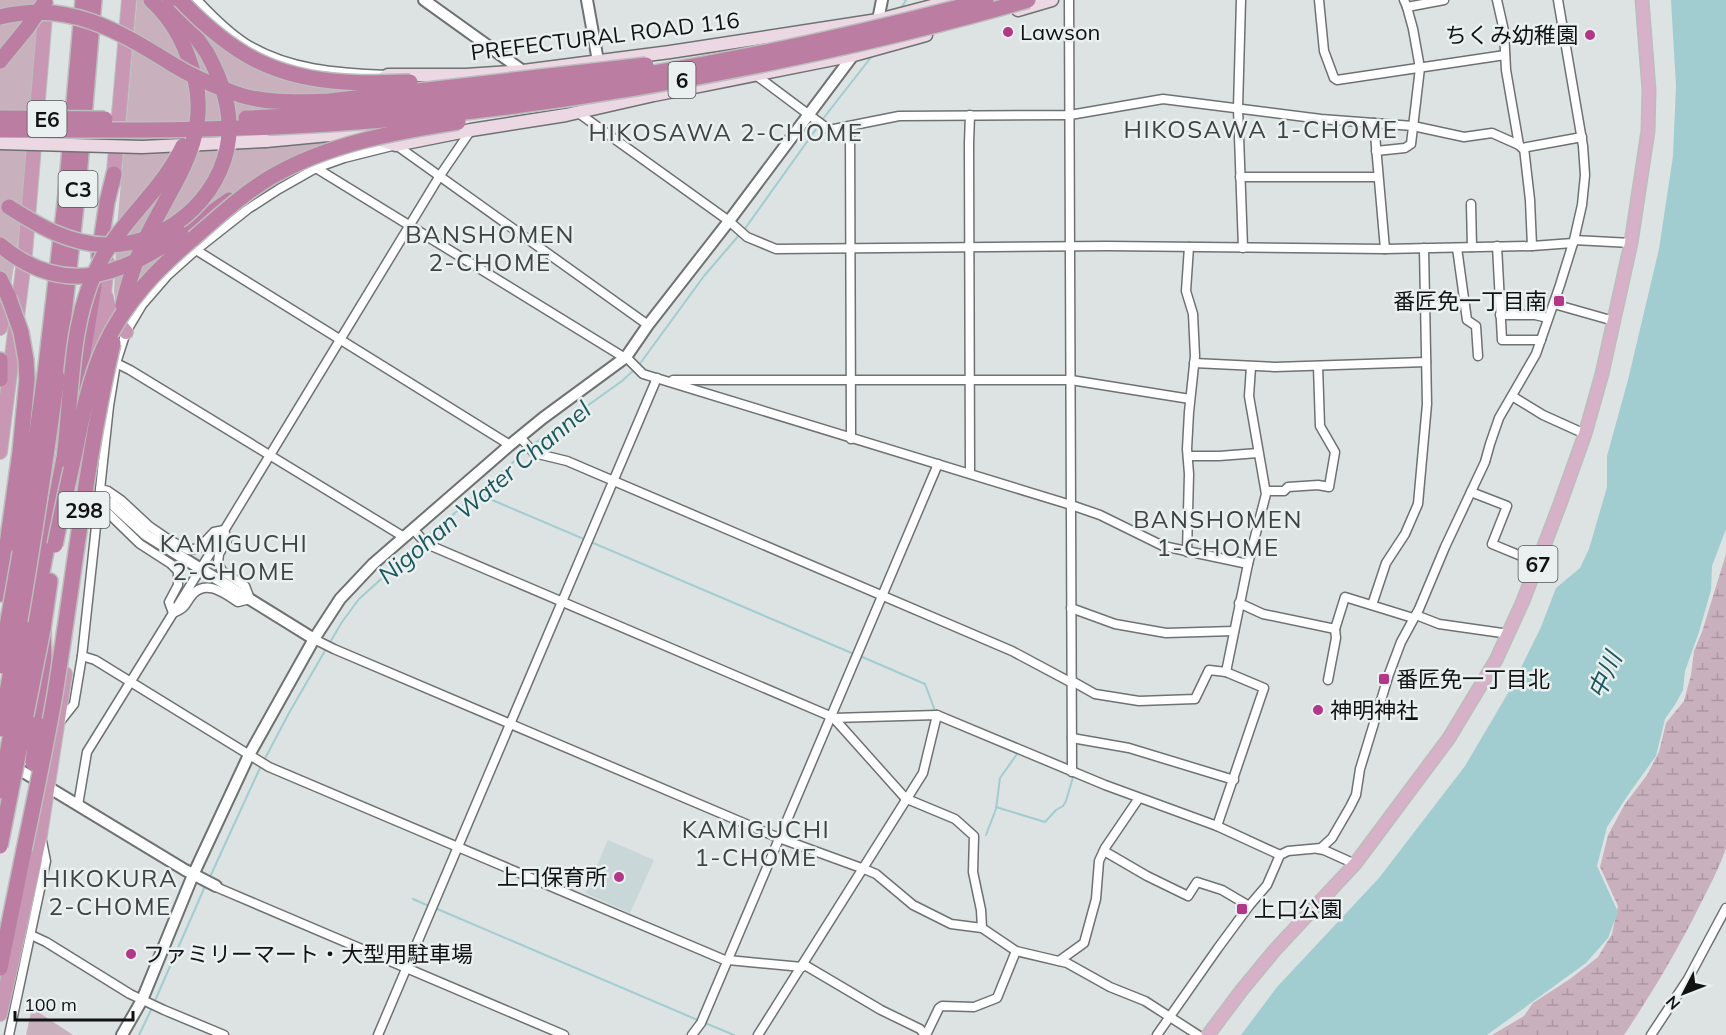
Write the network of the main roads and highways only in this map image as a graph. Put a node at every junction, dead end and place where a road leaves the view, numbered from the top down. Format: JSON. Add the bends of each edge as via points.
{"nodes":[{"id":1,"x":46,"y":0,"type":"edge"},
{"id":2,"x":83,"y":0,"type":"edge"},
{"id":3,"x":94,"y":0,"type":"edge"},
{"id":4,"x":129,"y":0,"type":"edge"},
{"id":5,"x":151,"y":0,"type":"edge"},
{"id":6,"x":170,"y":0,"type":"edge"},
{"id":7,"x":180,"y":0,"type":"edge"},
{"id":8,"x":956,"y":0,"type":"edge"},
{"id":9,"x":986,"y":0,"type":"edge"},
{"id":10,"x":1028,"y":0,"type":"edge"},
{"id":11,"x":1052,"y":0,"type":"edge"},
{"id":12,"x":1642,"y":0,"type":"edge"},
{"id":13,"x":0,"y":17,"type":"edge"},
{"id":14,"x":821,"y":41,"type":"junction"},
{"id":15,"x":0,"y":61,"type":"edge"},
{"id":16,"x":195,"y":79,"type":"junction"},
{"id":17,"x":486,"y":82,"type":"junction"},
{"id":18,"x":635,"y":89,"type":"junction"},
{"id":19,"x":0,"y":118,"type":"edge"},
{"id":20,"x":330,"y":118,"type":"junction"},
{"id":21,"x":92,"y":125,"type":"junction"},
{"id":22,"x":0,"y":130,"type":"edge"},
{"id":23,"x":350,"y":133,"type":"junction"},
{"id":24,"x":0,"y":143,"type":"edge"},
{"id":25,"x":114,"y":174,"type":"junction"},
{"id":26,"x":258,"y":186,"type":"junction"},
{"id":27,"x":0,"y":201,"type":"edge"},
{"id":28,"x":0,"y":245,"type":"edge"},
{"id":29,"x":25,"y":253,"type":"junction"},
{"id":30,"x":0,"y":281,"type":"edge"},
{"id":31,"x":104,"y":283,"type":"junction"},
{"id":32,"x":16,"y":316,"type":"junction"},
{"id":33,"x":0,"y":327,"type":"edge"},
{"id":34,"x":126,"y":332,"type":"road end"},
{"id":35,"x":0,"y":360,"type":"edge"},
{"id":36,"x":51,"y":376,"type":"junction"},
{"id":37,"x":0,"y":379,"type":"edge"},
{"id":38,"x":0,"y":452,"type":"edge"},
{"id":39,"x":0,"y":529,"type":"edge"},
{"id":40,"x":55,"y":545,"type":"junction"},
{"id":41,"x":0,"y":594,"type":"edge"},
{"id":42,"x":37,"y":629,"type":"junction"},
{"id":43,"x":0,"y":666,"type":"edge"},
{"id":44,"x":0,"y":729,"type":"edge"},
{"id":45,"x":0,"y":792,"type":"edge"},
{"id":46,"x":0,"y":846,"type":"edge"},
{"id":47,"x":22,"y":850,"type":"junction"},
{"id":48,"x":0,"y":968,"type":"edge"},
{"id":49,"x":0,"y":1014,"type":"edge"},
{"id":50,"x":1208,"y":1035,"type":"edge"}],
"edges":[{"from":1,"to":15,"type":"highway","bridge":true},
{"from":1,"to":29,"type":"highway"},
{"from":2,"to":36,"type":"highway","number":"C3"},
{"from":3,"to":36,"type":"highway","number":"C3","via":[[77,199]]},
{"from":4,"to":25,"type":"highway","number":"298"},
{"from":5,"to":16,"type":"highway","via":[[179,35]]},
{"from":6,"to":27,"type":"highway","bridge":true,"via":[[207,53],[228,110],[228,140],[222,165],[199,204],[153,237],[106,245],[76,241],[51,231]]},
{"from":7,"to":17,"type":"highway","bridge":true,"via":[[242,53],[295,76],[354,83]]},
{"from":8,"to":23,"type":"main road","name":"PREFECTURAL ROAD 116","via":[[878,20],[523,71],[388,75],[378,87],[375,123]]},
{"from":9,"to":14,"type":"highway","number":"6","bridge":true},
{"from":10,"to":18,"type":"highway","number":"6","bridge":true,"via":[[850,46]]},
{"from":11,"to":23,"type":"main road","via":[[854,55],[578,112],[396,145]]},
{"from":12,"to":50,"type":"main road","number":"67","via":[[1648,131],[1631,243],[1585,434],[1509,634],[1449,738],[1355,864],[1274,951]]},
{"from":13,"to":17,"type":"highway","bridge":true,"via":[[49,6],[86,13],[206,82],[237,95],[270,100],[329,101]]},
{"from":14,"to":17,"type":"highway","bridge":true},
{"from":14,"to":20,"type":"highway","number":"6","bridge":true,"via":[[563,88]]},
{"from":16,"to":40,"type":"highway","bridge":true,"via":[[191,123],[180,152],[109,246],[84,301],[72,364]]},
{"from":16,"to":47,"type":"highway","bridge":true,"via":[[199,115],[191,150],[132,272],[108,364],[55,693]]},
{"from":18,"to":20,"type":"highway","number":"6","bridge":true,"via":[[454,113]]},
{"from":18,"to":26,"type":"highway","bridge":true,"via":[[545,110],[381,135],[303,162]]},
{"from":19,"to":21,"type":"highway","number":"E6","bridge":true},
{"from":20,"to":21,"type":"highway","number":"6","bridge":true,"via":[[250,128]]},
{"from":21,"to":22,"type":"highway","number":"E6","bridge":true},
{"from":23,"to":24,"type":"main road","bridge":true,"via":[[142,147]]},
{"from":25,"to":31,"type":"highway","number":"298"},
{"from":25,"to":42,"type":"highway"},
{"from":26,"to":28,"type":"highway","bridge":true,"via":[[239,192],[152,254],[109,272],[88,276],[53,273],[24,262]]},
{"from":26,"to":40,"type":"highway","bridge":true,"via":[[162,266],[135,296],[104,346],[80,423]]},
{"from":29,"to":33,"type":"highway"},
{"from":29,"to":38,"type":"highway"},
{"from":30,"to":32,"type":"highway","bridge":true},
{"from":31,"to":34,"type":"highway","via":[[109,310]]},
{"from":31,"to":49,"type":"highway","number":"298","via":[[77,588],[58,724],[40,835]]},
{"from":32,"to":39,"type":"highway","bridge":true,"via":[[22,379]]},
{"from":32,"to":41,"type":"highway","bridge":true,"via":[[26,360],[26,391]]},
{"from":35,"to":37,"type":"highway"},
{"from":36,"to":43,"type":"highway","number":"C3","bridge":true},
{"from":36,"to":44,"type":"highway","number":"C3","bridge":true,"via":[[34,540]]},
{"from":40,"to":42,"type":"highway"},
{"from":42,"to":45,"type":"highway","bridge":true},
{"from":42,"to":46,"type":"highway","bridge":true},
{"from":42,"to":47,"type":"highway","bridge":true,"via":[[44,660]]},
{"from":47,"to":48,"type":"highway"}]}
